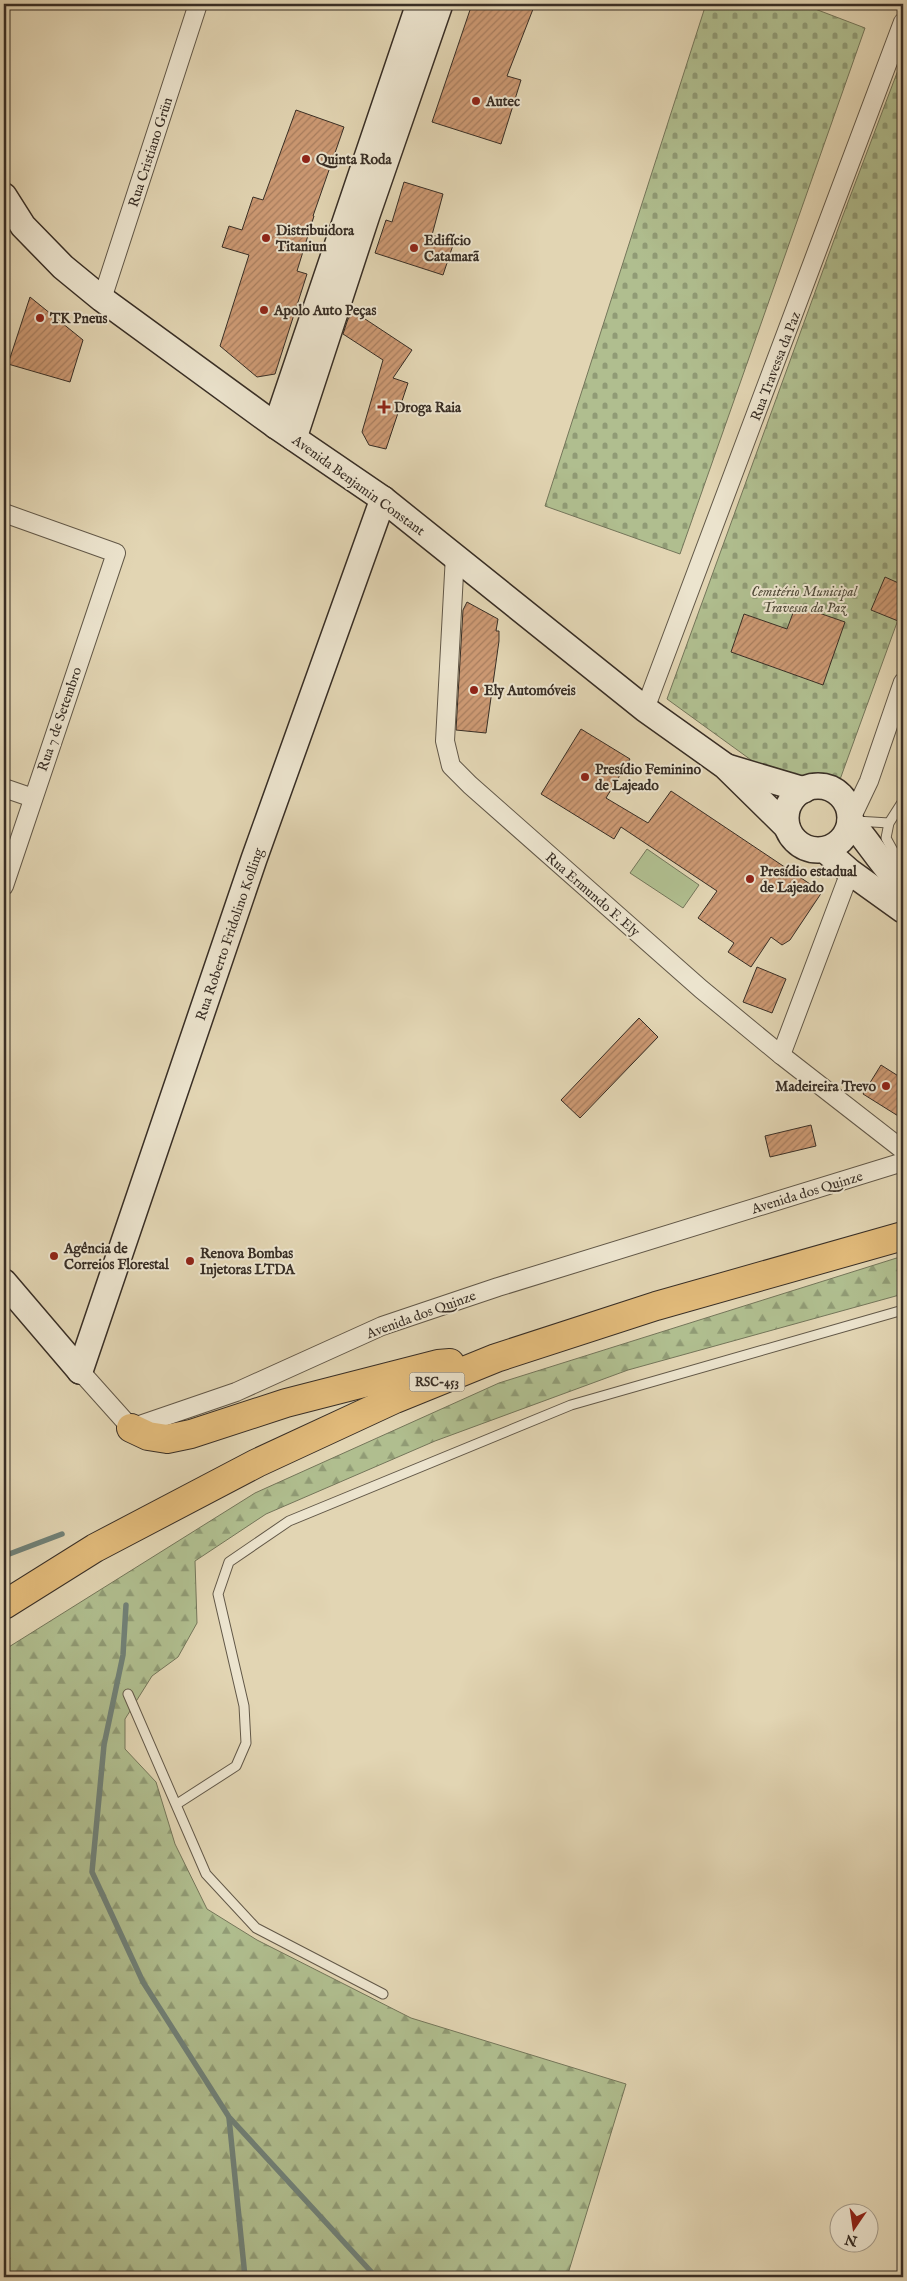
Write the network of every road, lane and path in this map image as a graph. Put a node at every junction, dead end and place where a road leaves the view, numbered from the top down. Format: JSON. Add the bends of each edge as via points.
{"nodes":[{"id":1,"x":198,"y":4,"type":"edge"},
{"id":2,"x":419,"y":4,"type":"edge"},
{"id":3,"x":440,"y":4,"type":"edge"},
{"id":4,"x":903,"y":22,"type":"edge"},
{"id":5,"x":404,"y":78,"type":"junction"},
{"id":6,"x":4,"y":197,"type":"edge"},
{"id":7,"x":102,"y":300,"type":"junction"},
{"id":8,"x":285,"y":432,"type":"junction"},
{"id":9,"x":383,"y":499,"type":"junction"},
{"id":10,"x":4,"y":513,"type":"edge"},
{"id":11,"x":455,"y":555,"type":"junction"},
{"id":12,"x":903,"y":682,"type":"edge"},
{"id":13,"x":645,"y":709,"type":"junction"},
{"id":14,"x":725,"y":766,"type":"junction"},
{"id":15,"x":4,"y":788,"type":"edge"},
{"id":16,"x":804,"y":790,"type":"junction"},
{"id":17,"x":33,"y":798,"type":"junction"},
{"id":18,"x":903,"y":801,"type":"edge"},
{"id":19,"x":850,"y":821,"type":"junction"},
{"id":20,"x":889,"y":822,"type":"junction"},
{"id":21,"x":787,"y":826,"type":"junction"},
{"id":22,"x":871,"y":845,"type":"junction"},
{"id":23,"x":825,"y":850,"type":"junction"},
{"id":24,"x":900,"y":860,"type":"edge"},
{"id":25,"x":850,"y":872,"type":"junction"},
{"id":26,"x":4,"y":886,"type":"edge"},
{"id":27,"x":903,"y":886,"type":"edge"},
{"id":28,"x":903,"y":910,"type":"edge"},
{"id":29,"x":780,"y":1054,"type":"junction"},
{"id":30,"x":903,"y":1150,"type":"edge"},
{"id":31,"x":903,"y":1162,"type":"edge"},
{"id":32,"x":903,"y":1236,"type":"edge"},
{"id":33,"x":4,"y":1282,"type":"edge"},
{"id":34,"x":903,"y":1310,"type":"edge"},
{"id":35,"x":496,"y":1358,"type":"junction"},
{"id":36,"x":80,"y":1371,"type":"junction"},
{"id":37,"x":130,"y":1428,"type":"junction"},
{"id":38,"x":4,"y":1605,"type":"edge"},
{"id":39,"x":128,"y":1694,"type":"dead end"},
{"id":40,"x":177,"y":1804,"type":"junction"},
{"id":41,"x":383,"y":1994,"type":"dead end"}],
"edges":[{"from":1,"to":7,"type":"street","name":"Rua Cristiano Grün"},
{"from":2,"to":5,"type":"main road"},
{"from":3,"to":5,"type":"main road"},
{"from":4,"to":13,"type":"street","name":"Rua Travessa da Paz"},
{"from":5,"to":8,"type":"main road"},
{"from":6,"to":7,"type":"main road","name":"Avenida Benjamin Constant","via":[[23,226],[62,267]]},
{"from":7,"to":8,"type":"main road","name":"Avenida Benjamin Constant"},
{"from":8,"to":9,"type":"main road","name":"Avenida Benjamin Constant"},
{"from":9,"to":11,"type":"main road","name":"Avenida Benjamin Constant"},
{"from":9,"to":36,"type":"main road","name":"Rua Roberto Fridolino Kolling","via":[[254,859]]},
{"from":10,"to":17,"type":"street","name":"Rua 7 de Setembro","via":[[116,552]]},
{"from":11,"to":13,"type":"main road","name":"Avenida Benjamin Constant"},
{"from":11,"to":29,"type":"street","name":"Rua Ermundo F. Ely","via":[[445,741],[452,766],[678,969]]},
{"from":12,"to":19,"type":"street","via":[[870,781]]},
{"from":13,"to":14,"type":"main road","name":"Avenida Benjamin Constant"},
{"from":14,"to":16,"type":"main road","name":"Avenida Benjamin Constant"},
{"from":14,"to":21,"type":"main road","name":"Avenida Benjamin Constant"},
{"from":15,"to":17,"type":"street"},
{"from":16,"to":19,"type":"main road","via":[[817,786],[830,788],[841,796],[848,808]]},
{"from":16,"to":21,"type":"main road","via":[[787,809]]},
{"from":17,"to":26,"type":"street","name":"Rua 7 de Setembro"},
{"from":18,"to":20,"type":"lane"},
{"from":19,"to":20,"type":"lane"},
{"from":19,"to":22,"type":"main road"},
{"from":19,"to":23,"type":"main road","via":[[840,842]]},
{"from":20,"to":24,"type":"lane","via":[[886,838]]},
{"from":21,"to":23,"type":"main road","via":[[801,846]]},
{"from":22,"to":24,"type":"main road"},
{"from":22,"to":27,"type":"main road"},
{"from":23,"to":25,"type":"main road"},
{"from":25,"to":28,"type":"main road"},
{"from":25,"to":29,"type":"street"},
{"from":29,"to":30,"type":"street","name":"Rua Ermundo F. Ely"},
{"from":31,"to":37,"type":"street","name":"Avenida dos Quinze","via":[[382,1326],[236,1392]]},
{"from":32,"to":35,"type":"highway","number":"RSC-453","via":[[656,1306]]},
{"from":33,"to":36,"type":"main road"},
{"from":34,"to":40,"type":"lane","via":[[571,1406],[290,1521],[229,1562],[218,1594],[244,1706],[246,1742],[236,1766]]},
{"from":35,"to":37,"type":"highway","via":[[438,1364],[286,1403],[166,1440]]},
{"from":35,"to":38,"type":"highway","number":"RSC-453","via":[[395,1399],[257,1463],[95,1548]]},
{"from":36,"to":37,"type":"street"},
{"from":39,"to":40,"type":"lane"},
{"from":40,"to":41,"type":"lane","via":[[206,1874],[256,1928]]}]}
